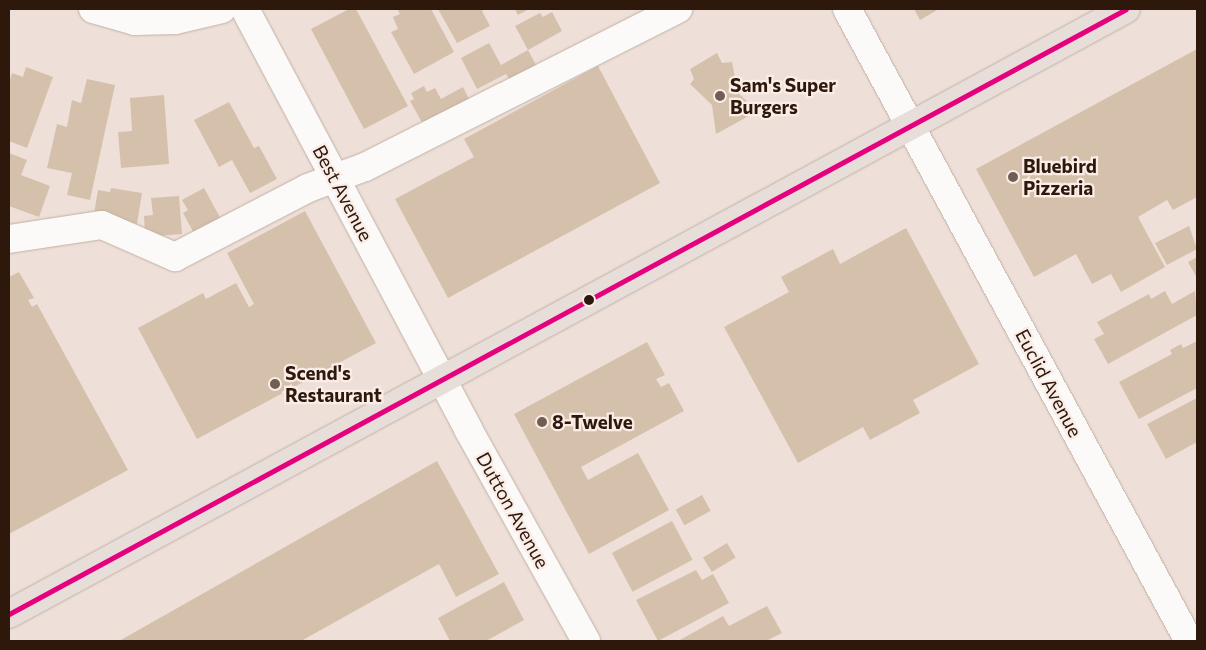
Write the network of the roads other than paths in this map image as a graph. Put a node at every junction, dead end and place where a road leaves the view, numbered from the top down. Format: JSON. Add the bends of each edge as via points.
{"nodes":[{"id":1,"x":93,"y":9,"type":"edge"},
{"id":2,"x":222,"y":9,"type":"edge"},
{"id":3,"x":245,"y":9,"type":"edge"},
{"id":4,"x":678,"y":9,"type":"edge"},
{"id":5,"x":847,"y":9,"type":"edge"},
{"id":6,"x":1126,"y":9,"type":"edge"},
{"id":7,"x":910,"y":125,"type":"junction"},
{"id":8,"x":335,"y":178,"type":"junction"},
{"id":9,"x":9,"y":239,"type":"edge"},
{"id":10,"x":442,"y":378,"type":"junction"},
{"id":11,"x":9,"y":614,"type":"edge"},
{"id":12,"x":586,"y":641,"type":"edge"},
{"id":13,"x":1189,"y":641,"type":"edge"}],
"edges":[{"from":1,"to":2,"type":"street","via":[[135,21],[175,20]]},
{"from":3,"to":8,"type":"street","name":"Best Avenue"},
{"from":4,"to":8,"type":"street","via":[[366,167]]},
{"from":5,"to":7,"type":"street","name":"Euclid Avenue"},
{"from":6,"to":7,"type":"main road"},
{"from":7,"to":10,"type":"main road","via":[[579,307]]},
{"from":7,"to":13,"type":"street","name":"Euclid Avenue"},
{"from":8,"to":9,"type":"street","via":[[308,188],[175,257],[102,225]]},
{"from":8,"to":10,"type":"street","name":"Best Avenue"},
{"from":10,"to":11,"type":"main road"},
{"from":10,"to":12,"type":"street","name":"Dutton Avenue"}]}
